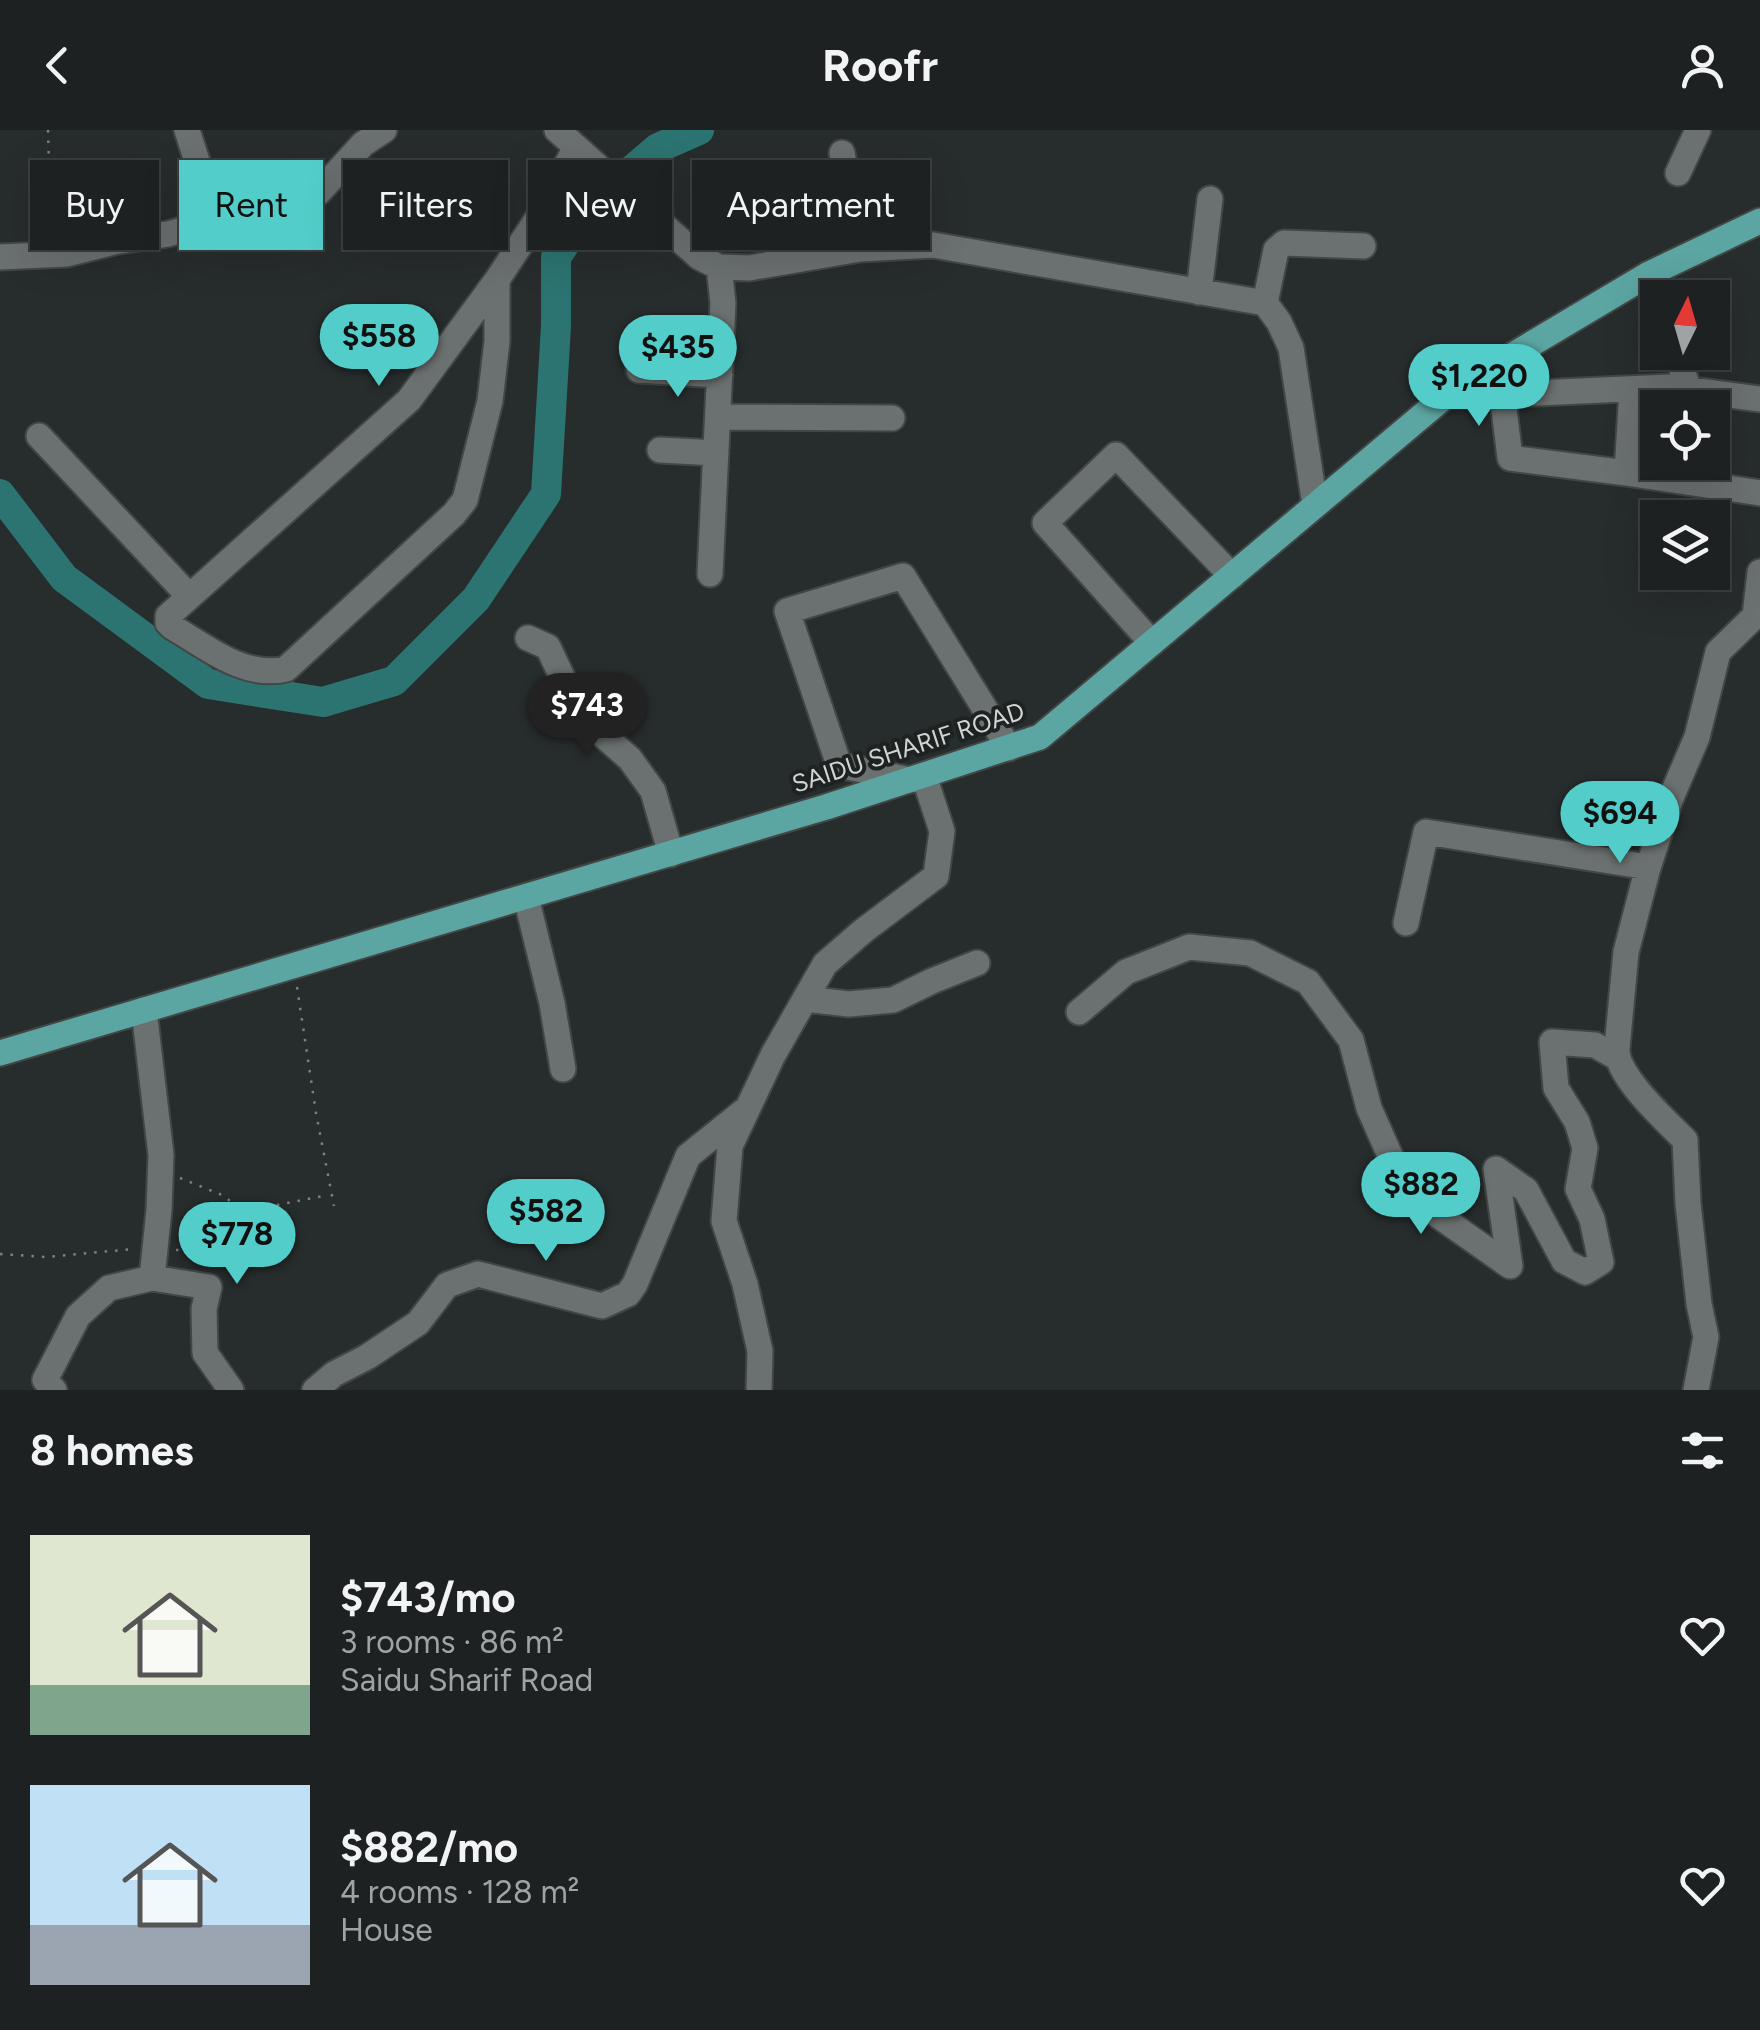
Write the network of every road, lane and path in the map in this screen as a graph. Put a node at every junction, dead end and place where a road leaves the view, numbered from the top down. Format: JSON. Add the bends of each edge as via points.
{"nodes":[{"id":1,"x":48,"y":130,"type":"edge"},
{"id":2,"x":187,"y":130,"type":"edge"},
{"id":3,"x":1698,"y":130,"type":"edge"},
{"id":4,"x":367,"y":135,"type":"edge"},
{"id":5,"x":576,"y":148,"type":"edge"},
{"id":6,"x":842,"y":153,"type":"dead end"},
{"id":7,"x":197,"y":160,"type":"edge"},
{"id":8,"x":843,"y":160,"type":"edge"},
{"id":9,"x":1678,"y":174,"type":"dead end"},
{"id":10,"x":323,"y":187,"type":"edge"},
{"id":11,"x":1210,"y":198,"type":"dead end"},
{"id":12,"x":1760,"y":221,"type":"edge"},
{"id":13,"x":179,"y":231,"type":"edge"},
{"id":14,"x":930,"y":245,"type":"edge"},
{"id":15,"x":1363,"y":246,"type":"dead end"},
{"id":16,"x":854,"y":250,"type":"edge"},
{"id":17,"x":67,"y":254,"type":"junction"},
{"id":18,"x":0,"y":257,"type":"edge"},
{"id":19,"x":719,"y":267,"type":"junction"},
{"id":20,"x":1649,"y":274,"type":"junction"},
{"id":21,"x":498,"y":280,"type":"junction"},
{"id":22,"x":1651,"y":280,"type":"edge"},
{"id":23,"x":1199,"y":292,"type":"junction"},
{"id":24,"x":1265,"y":302,"type":"junction"},
{"id":25,"x":639,"y":370,"type":"dead end"},
{"id":26,"x":1683,"y":370,"type":"edge"},
{"id":27,"x":720,"y":375,"type":"junction"},
{"id":28,"x":1632,"y":389,"type":"junction"},
{"id":29,"x":1690,"y":390,"type":"joint"},
{"id":30,"x":1449,"y":392,"type":"junction"},
{"id":31,"x":1502,"y":393,"type":"junction"},
{"id":32,"x":1730,"y":395,"type":"edge"},
{"id":33,"x":1760,"y":399,"type":"edge"},
{"id":34,"x":718,"y":416,"type":"junction"},
{"id":35,"x":892,"y":418,"type":"dead end"},
{"id":36,"x":39,"y":436,"type":"dead end"},
{"id":37,"x":660,"y":450,"type":"dead end"},
{"id":38,"x":716,"y":452,"type":"junction"},
{"id":39,"x":1627,"y":472,"type":"junction"},
{"id":40,"x":1760,"y":492,"type":"edge"},
{"id":41,"x":1315,"y":505,"type":"junction"},
{"id":42,"x":1760,"y":572,"type":"edge"},
{"id":43,"x":710,"y":574,"type":"dead end"},
{"id":44,"x":1232,"y":576,"type":"junction"},
{"id":45,"x":190,"y":596,"type":"junction"},
{"id":46,"x":528,"y":638,"type":"dead end"},
{"id":47,"x":1152,"y":643,"type":"junction"},
{"id":48,"x":1008,"y":748,"type":"junction"},
{"id":49,"x":916,"y":778,"type":"junction"},
{"id":50,"x":671,"y":854,"type":"junction"},
{"id":51,"x":1648,"y":866,"type":"junction"},
{"id":52,"x":526,"y":897,"type":"junction"},
{"id":53,"x":1406,"y":924,"type":"dead end"},
{"id":54,"x":977,"y":964,"type":"dead end"},
{"id":55,"x":294,"y":966,"type":"junction"},
{"id":56,"x":805,"y":999,"type":"junction"},
{"id":57,"x":144,"y":1010,"type":"junction"},
{"id":58,"x":1079,"y":1012,"type":"dead end"},
{"id":59,"x":0,"y":1053,"type":"edge"},
{"id":60,"x":1616,"y":1057,"type":"junction"},
{"id":61,"x":563,"y":1069,"type":"dead end"},
{"id":62,"x":748,"y":1108,"type":"junction"},
{"id":63,"x":160,"y":1170,"type":"junction"},
{"id":64,"x":332,"y":1194,"type":"junction"},
{"id":65,"x":334,"y":1206,"type":"dead end"},
{"id":66,"x":156,"y":1250,"type":"junction"},
{"id":67,"x":207,"y":1251,"type":"dead end"},
{"id":68,"x":0,"y":1254,"type":"edge"},
{"id":69,"x":152,"y":1278,"type":"junction"},
{"id":70,"x":54,"y":1390,"type":"edge"},
{"id":71,"x":232,"y":1390,"type":"edge"},
{"id":72,"x":316,"y":1390,"type":"edge"},
{"id":73,"x":759,"y":1390,"type":"edge"},
{"id":74,"x":1696,"y":1390,"type":"edge"}],
"edges":[{"from":1,"to":17,"type":"path","via":[[48,166]]},
{"from":2,"to":7,"type":"street"},
{"from":3,"to":9,"type":"street"},
{"from":4,"to":10,"type":"street"},
{"from":5,"to":19,"type":"street","via":[[699,257]]},
{"from":5,"to":21,"type":"street"},
{"from":6,"to":8,"type":"street"},
{"from":11,"to":23,"type":"street"},
{"from":12,"to":20,"type":"main road","name":"SAIDU SHARIF ROAD"},
{"from":13,"to":17,"type":"street"},
{"from":14,"to":23,"type":"street"},
{"from":15,"to":24,"type":"street","via":[[1284,243],[1276,250]]},
{"from":16,"to":19,"type":"street"},
{"from":17,"to":18,"type":"street"},
{"from":19,"to":27,"type":"street"},
{"from":20,"to":22,"type":"street"},
{"from":20,"to":30,"type":"main road","name":"SAIDU SHARIF ROAD"},
{"from":21,"to":45,"type":"street","via":[[409,400]]},
{"from":21,"to":45,"type":"street","via":[[490,402],[464,500],[454,514],[286,669],[244,668],[172,627],[168,616]]},
{"from":23,"to":24,"type":"street"},
{"from":24,"to":41,"type":"street","via":[[1291,348]]},
{"from":25,"to":27,"type":"street"},
{"from":26,"to":29,"type":"street"},
{"from":27,"to":34,"type":"street"},
{"from":28,"to":29,"type":"street"},
{"from":28,"to":31,"type":"street"},
{"from":28,"to":39,"type":"street"},
{"from":30,"to":31,"type":"street"},
{"from":30,"to":41,"type":"main road","name":"SAIDU SHARIF ROAD"},
{"from":31,"to":39,"type":"street","via":[[1510,458]]},
{"from":32,"to":33,"type":"street"},
{"from":34,"to":35,"type":"street"},
{"from":34,"to":38,"type":"street"},
{"from":36,"to":45,"type":"street"},
{"from":37,"to":38,"type":"street"},
{"from":38,"to":43,"type":"street"},
{"from":39,"to":40,"type":"street"},
{"from":41,"to":44,"type":"main road","name":"SAIDU SHARIF ROAD"},
{"from":42,"to":51,"type":"street","via":[[1754,616],[1718,652],[1697,737]]},
{"from":44,"to":47,"type":"main road","name":"SAIDU SHARIF ROAD"},
{"from":44,"to":47,"type":"street","via":[[1116,455],[1045,523]]},
{"from":46,"to":50,"type":"street","via":[[548,646],[580,715],[630,759],[654,791]]},
{"from":47,"to":48,"type":"main road","name":"SAIDU SHARIF ROAD","via":[[1040,738]]},
{"from":48,"to":49,"type":"main road","name":"SAIDU SHARIF ROAD"},
{"from":48,"to":49,"type":"street","via":[[903,576],[786,611],[839,765]]},
{"from":49,"to":50,"type":"main road","name":"SAIDU SHARIF ROAD"},
{"from":49,"to":56,"type":"street","via":[[942,831],[936,876],[824,964]]},
{"from":50,"to":52,"type":"main road","name":"SAIDU SHARIF ROAD"},
{"from":51,"to":53,"type":"street","via":[[1426,832]]},
{"from":51,"to":60,"type":"street","via":[[1626,952]]},
{"from":52,"to":55,"type":"main road","name":"SAIDU SHARIF ROAD"},
{"from":52,"to":61,"type":"street"},
{"from":54,"to":56,"type":"street","via":[[893,1000]]},
{"from":55,"to":57,"type":"main road","name":"SAIDU SHARIF ROAD"},
{"from":55,"to":64,"type":"path"},
{"from":56,"to":62,"type":"street"},
{"from":57,"to":59,"type":"main road","name":"SAIDU SHARIF ROAD"},
{"from":57,"to":63,"type":"street"},
{"from":58,"to":60,"type":"street","via":[[1126,972],[1189,947],[1250,953],[1308,982],[1351,1040],[1369,1108],[1396,1169],[1432,1210],[1510,1266],[1496,1169],[1526,1190],[1564,1261],[1584,1272],[1601,1262],[1578,1189],[1585,1148],[1556,1088],[1552,1042],[1596,1045]]},
{"from":60,"to":74,"type":"street","via":[[1685,1140],[1706,1337]]},
{"from":62,"to":72,"type":"street","via":[[688,1156],[628,1294],[602,1306],[478,1274],[446,1284],[418,1323]]},
{"from":62,"to":73,"type":"street","via":[[730,1146],[724,1221],[760,1352]]},
{"from":63,"to":64,"type":"path","via":[[241,1208]]},
{"from":63,"to":66,"type":"street"},
{"from":64,"to":65,"type":"path"},
{"from":66,"to":67,"type":"path"},
{"from":66,"to":68,"type":"path"},
{"from":66,"to":69,"type":"street"},
{"from":69,"to":70,"type":"street","via":[[109,1288],[78,1316],[46,1380]]},
{"from":69,"to":71,"type":"street","via":[[209,1287],[206,1353]]}]}
